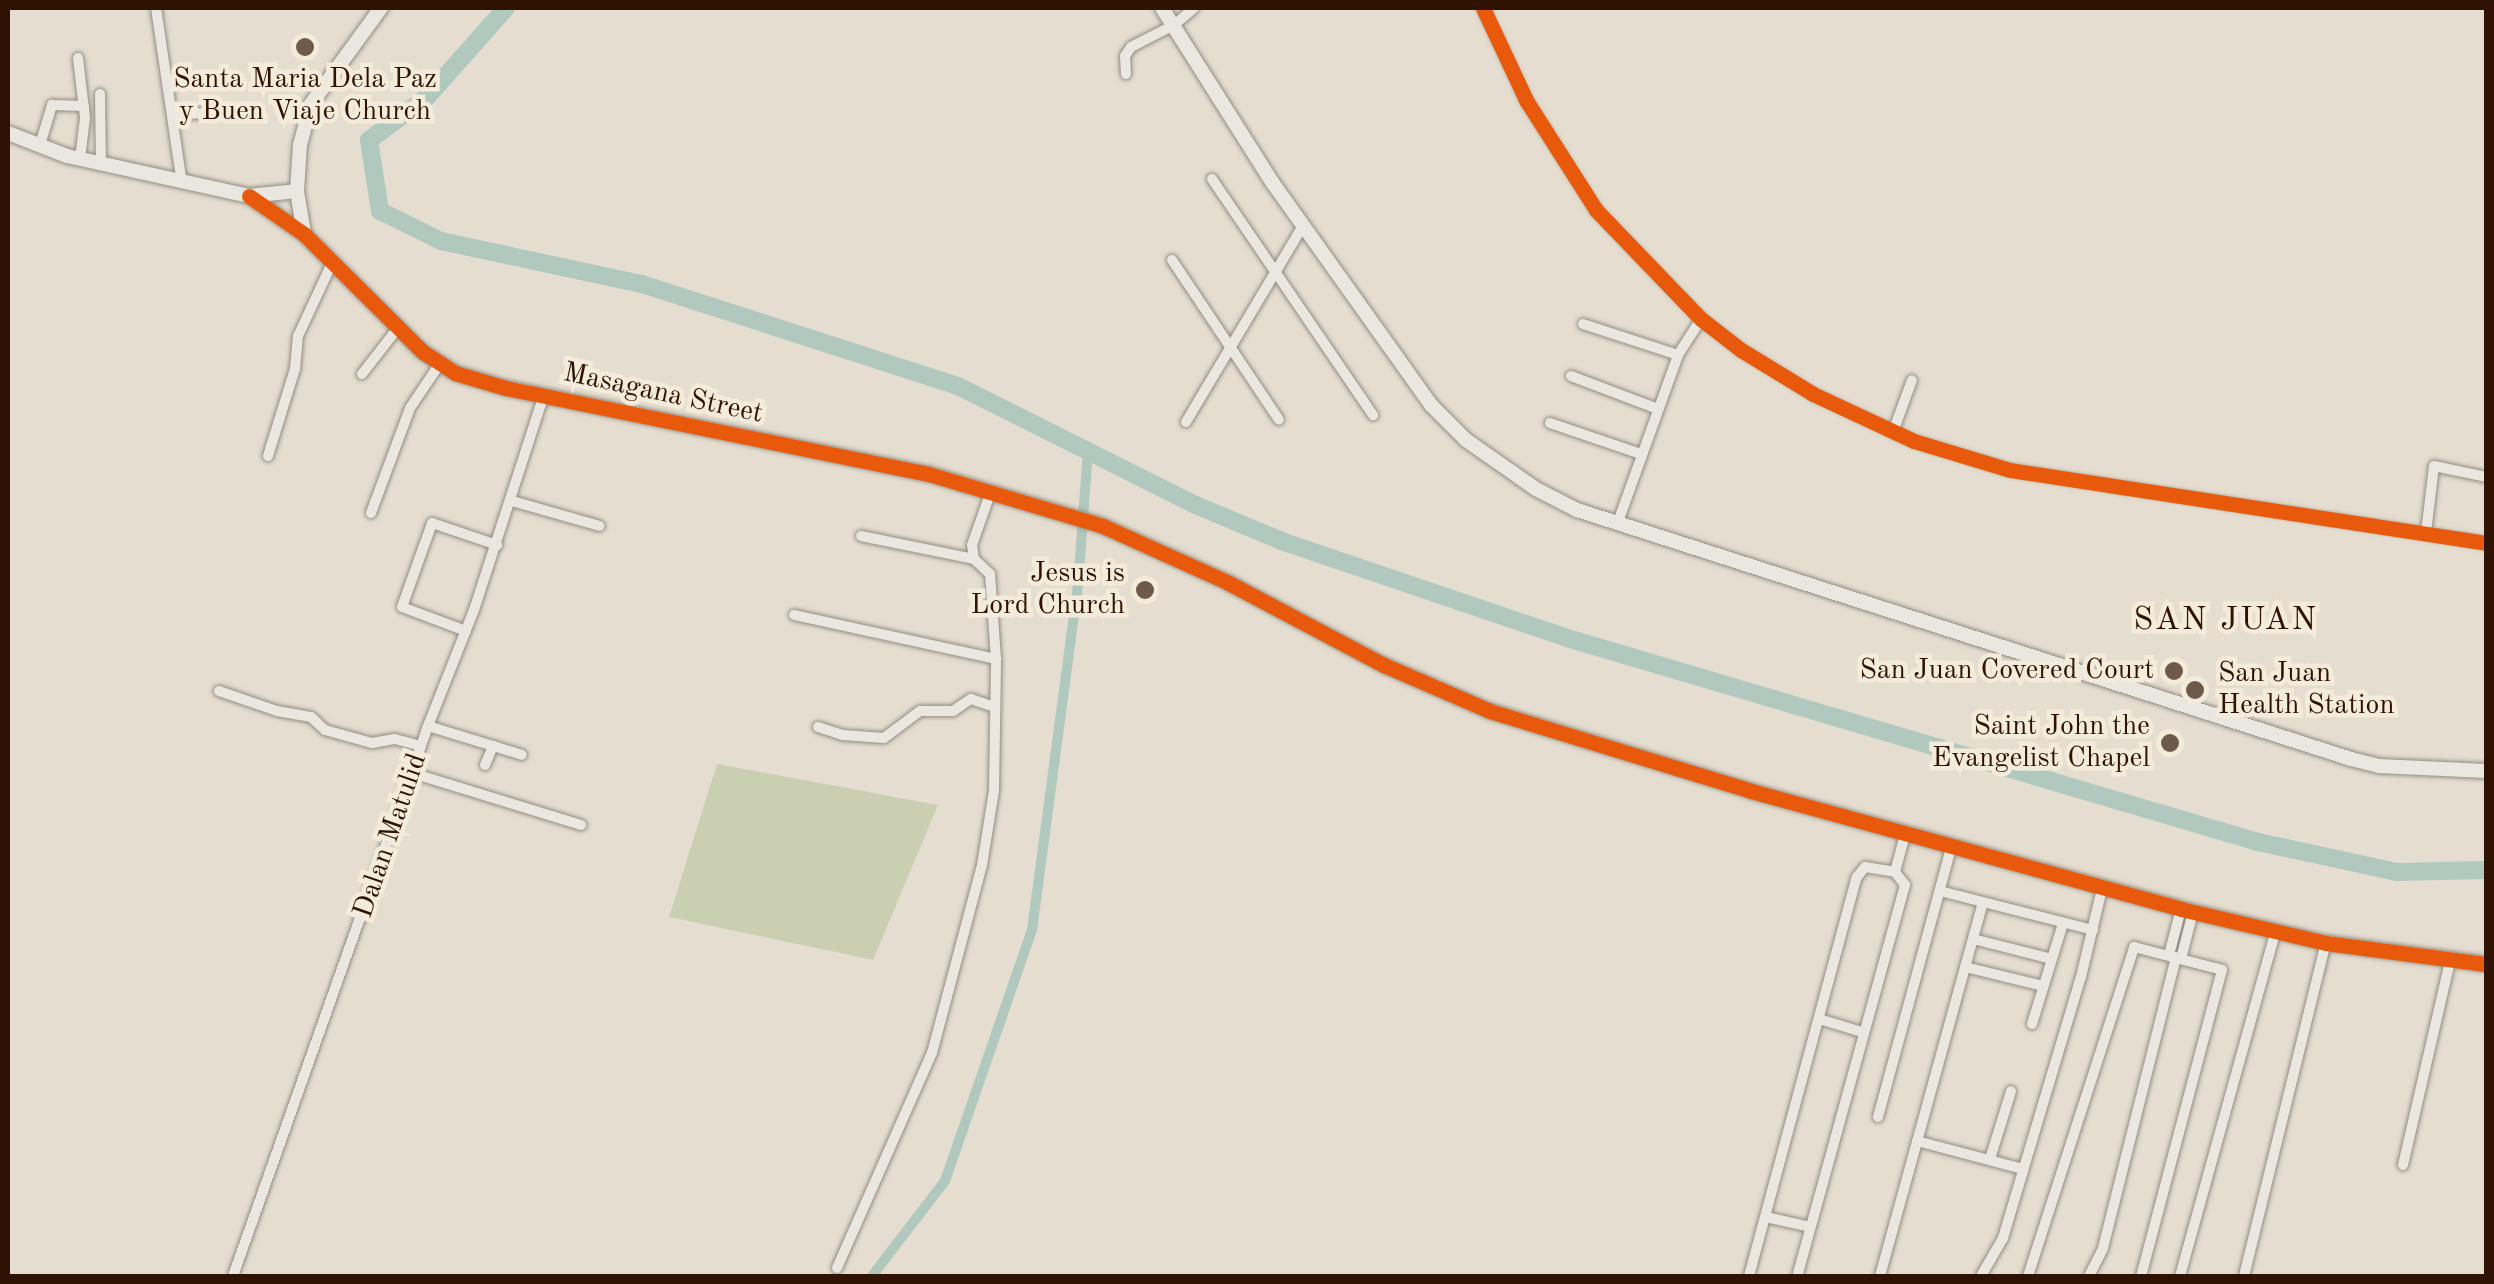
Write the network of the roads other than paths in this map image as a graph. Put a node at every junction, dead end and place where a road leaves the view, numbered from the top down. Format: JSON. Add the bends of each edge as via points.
{"nodes":[{"id":1,"x":156,"y":8,"type":"edge"},
{"id":2,"x":380,"y":8,"type":"edge"},
{"id":3,"x":1162,"y":8,"type":"edge"},
{"id":4,"x":1194,"y":8,"type":"edge"},
{"id":5,"x":1483,"y":8,"type":"edge"},
{"id":6,"x":1174,"y":26,"type":"junction"},
{"id":7,"x":78,"y":58,"type":"dead end"},
{"id":8,"x":1126,"y":74,"type":"dead end"},
{"id":9,"x":100,"y":94,"type":"dead end"},
{"id":10,"x":84,"y":106,"type":"junction"},
{"id":11,"x":204,"y":112,"type":"dead end"},
{"id":12,"x":174,"y":115,"type":"junction"},
{"id":13,"x":8,"y":133,"type":"edge"},
{"id":14,"x":40,"y":146,"type":"junction"},
{"id":15,"x":80,"y":158,"type":"junction"},
{"id":16,"x":101,"y":164,"type":"junction"},
{"id":17,"x":181,"y":178,"type":"junction"},
{"id":18,"x":1212,"y":179,"type":"dead end"},
{"id":19,"x":298,"y":191,"type":"junction"},
{"id":20,"x":249,"y":196,"type":"junction"},
{"id":21,"x":1303,"y":226,"type":"junction"},
{"id":22,"x":304,"y":234,"type":"junction"},
{"id":23,"x":1172,"y":260,"type":"dead end"},
{"id":24,"x":332,"y":264,"type":"junction"},
{"id":25,"x":1276,"y":268,"type":"junction"},
{"id":26,"x":1701,"y":319,"type":"junction"},
{"id":27,"x":1583,"y":324,"type":"dead end"},
{"id":28,"x":398,"y":328,"type":"junction"},
{"id":29,"x":1231,"y":346,"type":"junction"},
{"id":30,"x":1678,"y":355,"type":"junction"},
{"id":31,"x":439,"y":364,"type":"junction"},
{"id":32,"x":362,"y":374,"type":"dead end"},
{"id":33,"x":1571,"y":376,"type":"dead end"},
{"id":34,"x":1912,"y":380,"type":"dead end"},
{"id":35,"x":544,"y":394,"type":"junction"},
{"id":36,"x":1658,"y":409,"type":"junction"},
{"id":37,"x":1373,"y":415,"type":"dead end"},
{"id":38,"x":1280,"y":420,"type":"dead end"},
{"id":39,"x":1186,"y":422,"type":"dead end"},
{"id":40,"x":1550,"y":424,"type":"dead end"},
{"id":41,"x":1893,"y":432,"type":"junction"},
{"id":42,"x":1641,"y":454,"type":"junction"},
{"id":43,"x":268,"y":456,"type":"dead end"},
{"id":44,"x":2486,"y":476,"type":"edge"},
{"id":45,"x":990,"y":494,"type":"junction"},
{"id":46,"x":512,"y":501,"type":"junction"},
{"id":47,"x":371,"y":512,"type":"dead end"},
{"id":48,"x":1618,"y":522,"type":"junction"},
{"id":49,"x":600,"y":526,"type":"dead end"},
{"id":50,"x":2426,"y":533,"type":"junction"},
{"id":51,"x":860,"y":536,"type":"dead end"},
{"id":52,"x":2486,"y":543,"type":"edge"},
{"id":53,"x":497,"y":545,"type":"junction"},
{"id":54,"x":974,"y":559,"type":"junction"},
{"id":55,"x":794,"y":615,"type":"dead end"},
{"id":56,"x":466,"y":631,"type":"junction"},
{"id":57,"x":996,"y":659,"type":"junction"},
{"id":58,"x":219,"y":691,"type":"dead end"},
{"id":59,"x":994,"y":707,"type":"junction"},
{"id":60,"x":428,"y":726,"type":"junction"},
{"id":61,"x":818,"y":727,"type":"dead end"},
{"id":62,"x":421,"y":746,"type":"junction"},
{"id":63,"x":493,"y":746,"type":"junction"},
{"id":64,"x":522,"y":755,"type":"dead end"},
{"id":65,"x":485,"y":765,"type":"dead end"},
{"id":66,"x":2486,"y":772,"type":"edge"},
{"id":67,"x":412,"y":773,"type":"junction"},
{"id":68,"x":582,"y":825,"type":"dead end"},
{"id":69,"x":1906,"y":835,"type":"junction"},
{"id":70,"x":1951,"y":848,"type":"junction"},
{"id":71,"x":1895,"y":872,"type":"junction"},
{"id":72,"x":2102,"y":889,"type":"junction"},
{"id":73,"x":1940,"y":891,"type":"junction"},
{"id":74,"x":1983,"y":902,"type":"junction"},
{"id":75,"x":2187,"y":910,"type":"junction"},
{"id":76,"x":2063,"y":923,"type":"junction"},
{"id":77,"x":2092,"y":930,"type":"junction"},
{"id":78,"x":2276,"y":931,"type":"junction"},
{"id":79,"x":1973,"y":939,"type":"junction"},
{"id":80,"x":2326,"y":943,"type":"junction"},
{"id":81,"x":2176,"y":957,"type":"junction"},
{"id":82,"x":2052,"y":959,"type":"junction"},
{"id":83,"x":2450,"y":962,"type":"junction"},
{"id":84,"x":2486,"y":964,"type":"edge"},
{"id":85,"x":1965,"y":967,"type":"junction"},
{"id":86,"x":2043,"y":986,"type":"junction"},
{"id":87,"x":1818,"y":1020,"type":"junction"},
{"id":88,"x":2032,"y":1024,"type":"dead end"},
{"id":89,"x":1862,"y":1032,"type":"junction"},
{"id":90,"x":2012,"y":1091,"type":"dead end"},
{"id":91,"x":1878,"y":1117,"type":"dead end"},
{"id":92,"x":1918,"y":1141,"type":"junction"},
{"id":93,"x":1990,"y":1160,"type":"junction"},
{"id":94,"x":2404,"y":1165,"type":"dead end"},
{"id":95,"x":2023,"y":1168,"type":"junction"},
{"id":96,"x":1766,"y":1217,"type":"junction"},
{"id":97,"x":1810,"y":1227,"type":"junction"},
{"id":98,"x":837,"y":1268,"type":"dead end"},
{"id":99,"x":233,"y":1276,"type":"edge"},
{"id":100,"x":1749,"y":1276,"type":"edge"},
{"id":101,"x":1797,"y":1276,"type":"edge"},
{"id":102,"x":1880,"y":1276,"type":"edge"},
{"id":103,"x":1981,"y":1276,"type":"edge"},
{"id":104,"x":2028,"y":1276,"type":"edge"},
{"id":105,"x":2089,"y":1276,"type":"edge"},
{"id":106,"x":2142,"y":1276,"type":"edge"},
{"id":107,"x":2180,"y":1276,"type":"edge"},
{"id":108,"x":2244,"y":1276,"type":"edge"}],
"edges":[{"from":1,"to":12,"type":"street"},
{"from":2,"to":19,"type":"street","via":[[311,104]]},
{"from":3,"to":6,"type":"street"},
{"from":4,"to":6,"type":"street"},
{"from":5,"to":26,"type":"street","via":[[1526,100],[1596,210]]},
{"from":6,"to":8,"type":"street","via":[[1131,46]]},
{"from":6,"to":21,"type":"street"},
{"from":7,"to":10,"type":"street"},
{"from":9,"to":16,"type":"street"},
{"from":10,"to":14,"type":"street","via":[[52,105]]},
{"from":10,"to":15,"type":"street"},
{"from":11,"to":12,"type":"street"},
{"from":12,"to":17,"type":"street"},
{"from":13,"to":14,"type":"street"},
{"from":14,"to":15,"type":"street"},
{"from":15,"to":16,"type":"street"},
{"from":16,"to":17,"type":"street"},
{"from":17,"to":20,"type":"street"},
{"from":18,"to":25,"type":"street"},
{"from":19,"to":20,"type":"street"},
{"from":19,"to":22,"type":"street"},
{"from":20,"to":22,"type":"street","name":"Masagana Street"},
{"from":21,"to":25,"type":"street"},
{"from":21,"to":48,"type":"street","via":[[1419,389],[1466,440],[1536,490]]},
{"from":22,"to":24,"type":"street","name":"Masagana Street"},
{"from":23,"to":29,"type":"street"},
{"from":24,"to":28,"type":"street","name":"Masagana Street"},
{"from":24,"to":43,"type":"street","via":[[298,336],[296,369]]},
{"from":25,"to":29,"type":"street"},
{"from":25,"to":37,"type":"street"},
{"from":26,"to":30,"type":"street"},
{"from":26,"to":41,"type":"street","via":[[1813,394]]},
{"from":27,"to":30,"type":"street"},
{"from":28,"to":31,"type":"street","name":"Masagana Street"},
{"from":28,"to":32,"type":"street"},
{"from":29,"to":38,"type":"street"},
{"from":29,"to":39,"type":"street"},
{"from":30,"to":36,"type":"street"},
{"from":31,"to":35,"type":"street","name":"Masagana Street","via":[[466,377]]},
{"from":31,"to":47,"type":"street","via":[[410,408]]},
{"from":33,"to":36,"type":"street"},
{"from":34,"to":41,"type":"street"},
{"from":35,"to":45,"type":"street","name":"Masagana Street","via":[[929,474]]},
{"from":35,"to":46,"type":"street","name":"Dalan Matulid"},
{"from":36,"to":42,"type":"street"},
{"from":40,"to":42,"type":"street"},
{"from":41,"to":50,"type":"street","via":[[2010,470]]},
{"from":42,"to":48,"type":"street"},
{"from":44,"to":50,"type":"street","via":[[2434,466]]},
{"from":45,"to":54,"type":"street","via":[[972,544]]},
{"from":45,"to":69,"type":"street","name":"Masagana Street","via":[[1103,526],[1490,711]]},
{"from":46,"to":49,"type":"street"},
{"from":46,"to":53,"type":"street","name":"Dalan Matulid"},
{"from":48,"to":66,"type":"street","via":[[2351,759]]},
{"from":50,"to":52,"type":"street"},
{"from":51,"to":54,"type":"street"},
{"from":53,"to":56,"type":"street","name":"Dalan Matulid"},
{"from":53,"to":56,"type":"street","via":[[432,523],[420,556],[402,607]]},
{"from":54,"to":57,"type":"street","via":[[990,574]]},
{"from":55,"to":57,"type":"street"},
{"from":56,"to":60,"type":"street","name":"Dalan Matulid"},
{"from":57,"to":59,"type":"street"},
{"from":58,"to":62,"type":"street","via":[[311,717],[325,730],[372,744],[395,738]]},
{"from":59,"to":61,"type":"street","via":[[971,698],[953,711],[920,711],[884,738]]},
{"from":59,"to":98,"type":"street","via":[[994,791],[982,865],[932,1053]]},
{"from":60,"to":62,"type":"street","name":"Dalan Matulid"},
{"from":60,"to":63,"type":"street"},
{"from":62,"to":67,"type":"street","name":"Dalan Matulid"},
{"from":63,"to":64,"type":"street"},
{"from":63,"to":65,"type":"street"},
{"from":67,"to":68,"type":"street"},
{"from":67,"to":99,"type":"street","name":"Dalan Matulid"},
{"from":69,"to":70,"type":"street","name":"Masagana Street"},
{"from":69,"to":71,"type":"street"},
{"from":70,"to":72,"type":"street","name":"Masagana Street"},
{"from":70,"to":73,"type":"street"},
{"from":71,"to":87,"type":"street","via":[[1859,871]]},
{"from":71,"to":89,"type":"street","via":[[1905,885]]},
{"from":72,"to":75,"type":"street","name":"Masagana Street"},
{"from":72,"to":77,"type":"street"},
{"from":73,"to":74,"type":"street"},
{"from":73,"to":91,"type":"street"},
{"from":74,"to":76,"type":"street"},
{"from":74,"to":79,"type":"street"},
{"from":75,"to":78,"type":"street","name":"Masagana Street"},
{"from":75,"to":81,"type":"street"},
{"from":76,"to":77,"type":"street"},
{"from":76,"to":82,"type":"street"},
{"from":77,"to":95,"type":"street"},
{"from":78,"to":80,"type":"street","name":"Masagana Street"},
{"from":78,"to":107,"type":"street"},
{"from":79,"to":82,"type":"street"},
{"from":79,"to":85,"type":"street"},
{"from":80,"to":83,"type":"street","name":"Masagana Street"},
{"from":80,"to":108,"type":"street"},
{"from":81,"to":104,"type":"street","via":[[2134,947]]},
{"from":81,"to":105,"type":"street","via":[[2103,1248]]},
{"from":81,"to":106,"type":"street","via":[[2222,970]]},
{"from":82,"to":86,"type":"street"},
{"from":83,"to":84,"type":"street","name":"Masagana Street"},
{"from":83,"to":94,"type":"street"},
{"from":85,"to":86,"type":"street"},
{"from":85,"to":92,"type":"street"},
{"from":86,"to":88,"type":"street"},
{"from":87,"to":89,"type":"street"},
{"from":87,"to":96,"type":"street"},
{"from":89,"to":97,"type":"street"},
{"from":90,"to":93,"type":"street"},
{"from":92,"to":93,"type":"street"},
{"from":92,"to":102,"type":"street"},
{"from":93,"to":95,"type":"street"},
{"from":95,"to":103,"type":"street","via":[[2003,1238]]},
{"from":96,"to":97,"type":"street"},
{"from":96,"to":100,"type":"street"},
{"from":97,"to":101,"type":"street"}]}
